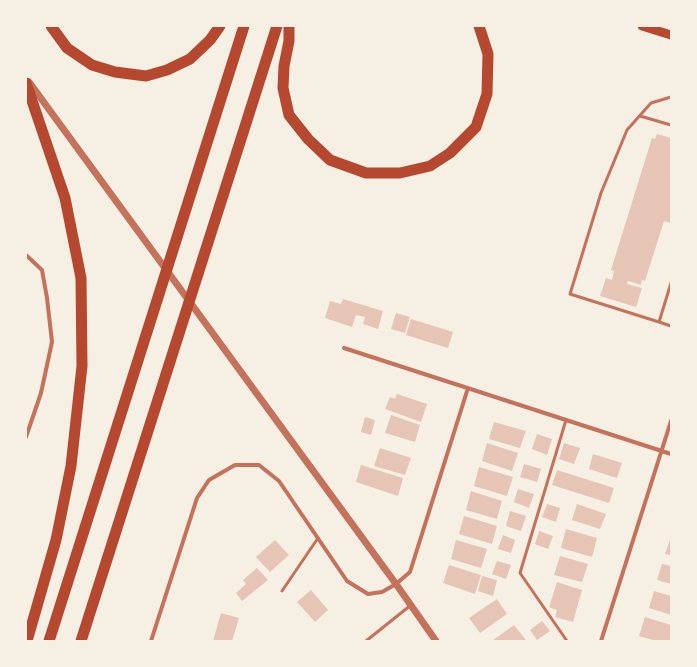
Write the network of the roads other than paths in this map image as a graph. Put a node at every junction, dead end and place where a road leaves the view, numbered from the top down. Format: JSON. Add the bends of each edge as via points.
{"nodes":[{"id":1,"x":51,"y":26,"type":"edge"},
{"id":2,"x":220,"y":26,"type":"edge"},
{"id":3,"x":244,"y":26,"type":"edge"},
{"id":4,"x":277,"y":26,"type":"edge"},
{"id":5,"x":289,"y":26,"type":"edge"},
{"id":6,"x":479,"y":26,"type":"edge"},
{"id":7,"x":642,"y":26,"type":"edge"},
{"id":8,"x":671,"y":35,"type":"edge"},
{"id":9,"x":26,"y":79,"type":"edge"},
{"id":10,"x":26,"y":82,"type":"edge"},
{"id":11,"x":671,"y":97,"type":"edge"},
{"id":12,"x":640,"y":116,"type":"junction"},
{"id":13,"x":671,"y":125,"type":"edge"},
{"id":14,"x":26,"y":255,"type":"edge"},
{"id":15,"x":671,"y":283,"type":"edge"},
{"id":16,"x":659,"y":322,"type":"junction"},
{"id":17,"x":671,"y":326,"type":"edge"},
{"id":18,"x":344,"y":348,"type":"dead end"},
{"id":19,"x":468,"y":388,"type":"junction"},
{"id":20,"x":566,"y":420,"type":"junction"},
{"id":21,"x":671,"y":421,"type":"edge"},
{"id":22,"x":26,"y":437,"type":"edge"},
{"id":23,"x":662,"y":450,"type":"junction"},
{"id":24,"x":671,"y":454,"type":"edge"},
{"id":25,"x":318,"y":538,"type":"junction"},
{"id":26,"x":396,"y":584,"type":"junction"},
{"id":27,"x":282,"y":591,"type":"dead end"},
{"id":28,"x":411,"y":606,"type":"junction"},
{"id":29,"x":27,"y":641,"type":"edge"},
{"id":30,"x":49,"y":641,"type":"edge"},
{"id":31,"x":81,"y":641,"type":"edge"},
{"id":32,"x":152,"y":641,"type":"edge"},
{"id":33,"x":366,"y":641,"type":"edge"},
{"id":34,"x":436,"y":641,"type":"edge"},
{"id":35,"x":566,"y":641,"type":"edge"},
{"id":36,"x":601,"y":641,"type":"edge"}],
"edges":[{"from":1,"to":2,"type":"highway","via":[[67,48],[92,65],[115,72],[146,76],[190,59],[210,40]]},
{"from":3,"to":30,"type":"highway"},
{"from":4,"to":31,"type":"highway"},
{"from":5,"to":6,"type":"highway","via":[[283,88],[289,115],[308,139],[330,160],[366,173],[400,173],[430,166],[450,152],[476,127],[487,94],[488,54]]},
{"from":7,"to":8,"type":"main road"},
{"from":9,"to":26,"type":"street"},
{"from":10,"to":29,"type":"highway","via":[[67,205],[81,278],[82,366],[71,466],[56,540]]},
{"from":11,"to":12,"type":"lane","via":[[651,103]]},
{"from":12,"to":13,"type":"lane"},
{"from":12,"to":16,"type":"lane","via":[[627,130],[601,193],[570,294]]},
{"from":14,"to":22,"type":"street","via":[[42,270],[52,342],[41,393]]},
{"from":15,"to":16,"type":"lane"},
{"from":16,"to":17,"type":"lane"},
{"from":18,"to":19,"type":"street"},
{"from":19,"to":20,"type":"street"},
{"from":19,"to":26,"type":"street","via":[[410,572]]},
{"from":20,"to":23,"type":"street"},
{"from":20,"to":35,"type":"lane","via":[[520,573]]},
{"from":21,"to":23,"type":"street"},
{"from":23,"to":24,"type":"street"},
{"from":23,"to":36,"type":"street"},
{"from":25,"to":26,"type":"street","via":[[347,581],[368,594],[382,592]]},
{"from":25,"to":27,"type":"lane"},
{"from":25,"to":32,"type":"street","via":[[279,481],[259,465],[235,464],[209,480],[196,498]]},
{"from":26,"to":28,"type":"street"},
{"from":28,"to":33,"type":"lane"},
{"from":28,"to":34,"type":"street"}]}
